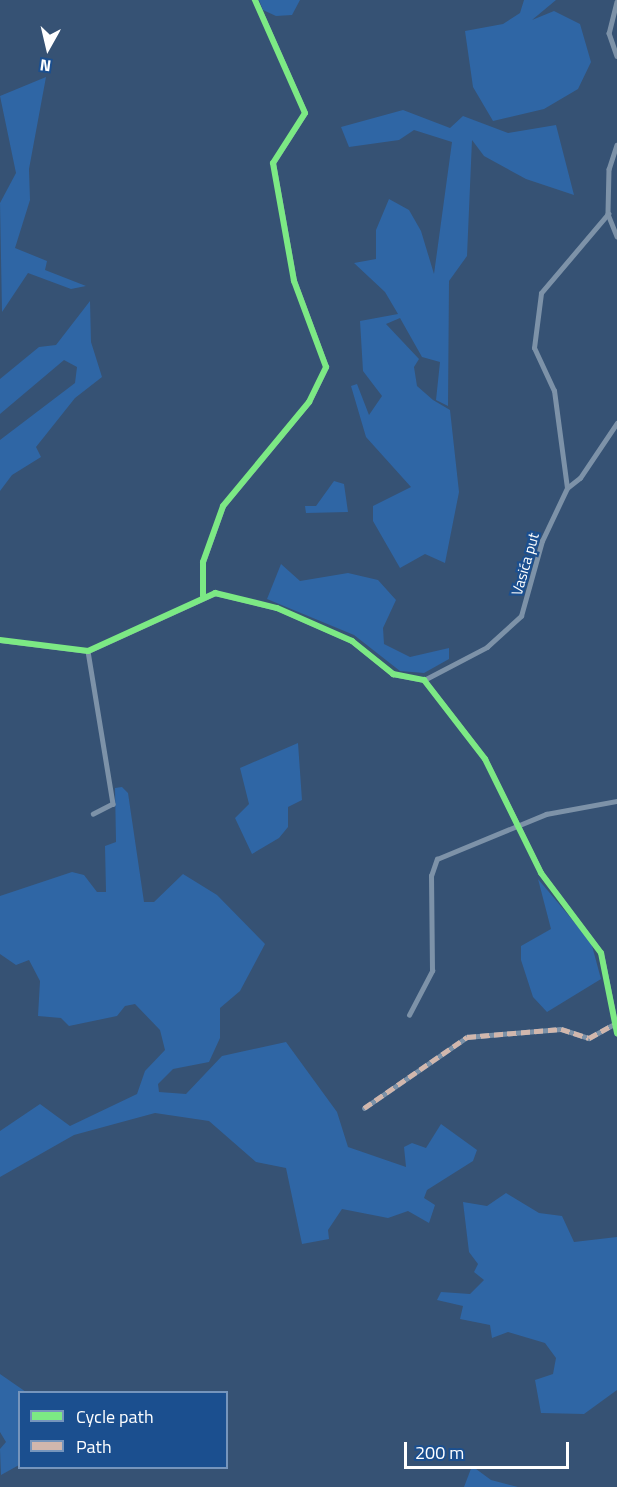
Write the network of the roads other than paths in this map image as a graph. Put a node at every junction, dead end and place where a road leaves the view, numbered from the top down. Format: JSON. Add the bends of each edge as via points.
{"nodes":[{"id":1,"x":255,"y":0,"type":"edge"},
{"id":2,"x":617,"y":2,"type":"edge"},
{"id":3,"x":617,"y":56,"type":"edge"},
{"id":4,"x":617,"y":145,"type":"edge"},
{"id":5,"x":608,"y":214,"type":"junction"},
{"id":6,"x":617,"y":236,"type":"edge"},
{"id":7,"x":617,"y":423,"type":"edge"},
{"id":8,"x":567,"y":488,"type":"junction"},
{"id":9,"x":203,"y":596,"type":"junction"},
{"id":10,"x":0,"y":640,"type":"edge"},
{"id":11,"x":88,"y":651,"type":"junction"},
{"id":12,"x":424,"y":680,"type":"junction"},
{"id":13,"x":617,"y":801,"type":"edge"},
{"id":14,"x":93,"y":814,"type":"dead end"},
{"id":15,"x":516,"y":827,"type":"junction"},
{"id":16,"x":409,"y":1015,"type":"dead end"},
{"id":17,"x":614,"y":1024,"type":"junction"},
{"id":18,"x":617,"y":1033,"type":"edge"},
{"id":19,"x":364,"y":1108,"type":"dead end"}],
"edges":[{"from":1,"to":9,"type":"street","via":[[305,113],[301,127],[273,163],[294,281],[326,367],[309,402],[223,506],[204,562]]},
{"from":2,"to":3,"type":"street","via":[[609,33]]},
{"from":4,"to":5,"type":"street","via":[[609,169]]},
{"from":5,"to":6,"type":"street"},
{"from":5,"to":8,"type":"street","via":[[544,287],[540,303],[534,348],[554,391]]},
{"from":7,"to":8,"type":"street","name":"Vasića put","via":[[580,478]]},
{"from":8,"to":12,"type":"street","name":"Vasića put","via":[[542,541],[521,616],[487,646]]},
{"from":9,"to":11,"type":"street"},
{"from":9,"to":12,"type":"street","via":[[215,593],[277,608],[352,641],[393,674]]},
{"from":10,"to":11,"type":"street","via":[[54,651]]},
{"from":11,"to":14,"type":"street","via":[[112,804]]},
{"from":12,"to":15,"type":"street","via":[[485,759]]},
{"from":13,"to":15,"type":"street","via":[[546,814]]},
{"from":15,"to":16,"type":"street","via":[[434,863],[432,971]]},
{"from":15,"to":17,"type":"street","via":[[542,873],[601,953]]},
{"from":17,"to":18,"type":"street"},
{"from":17,"to":19,"type":"street","via":[[589,1038],[561,1029],[467,1037]]}]}
